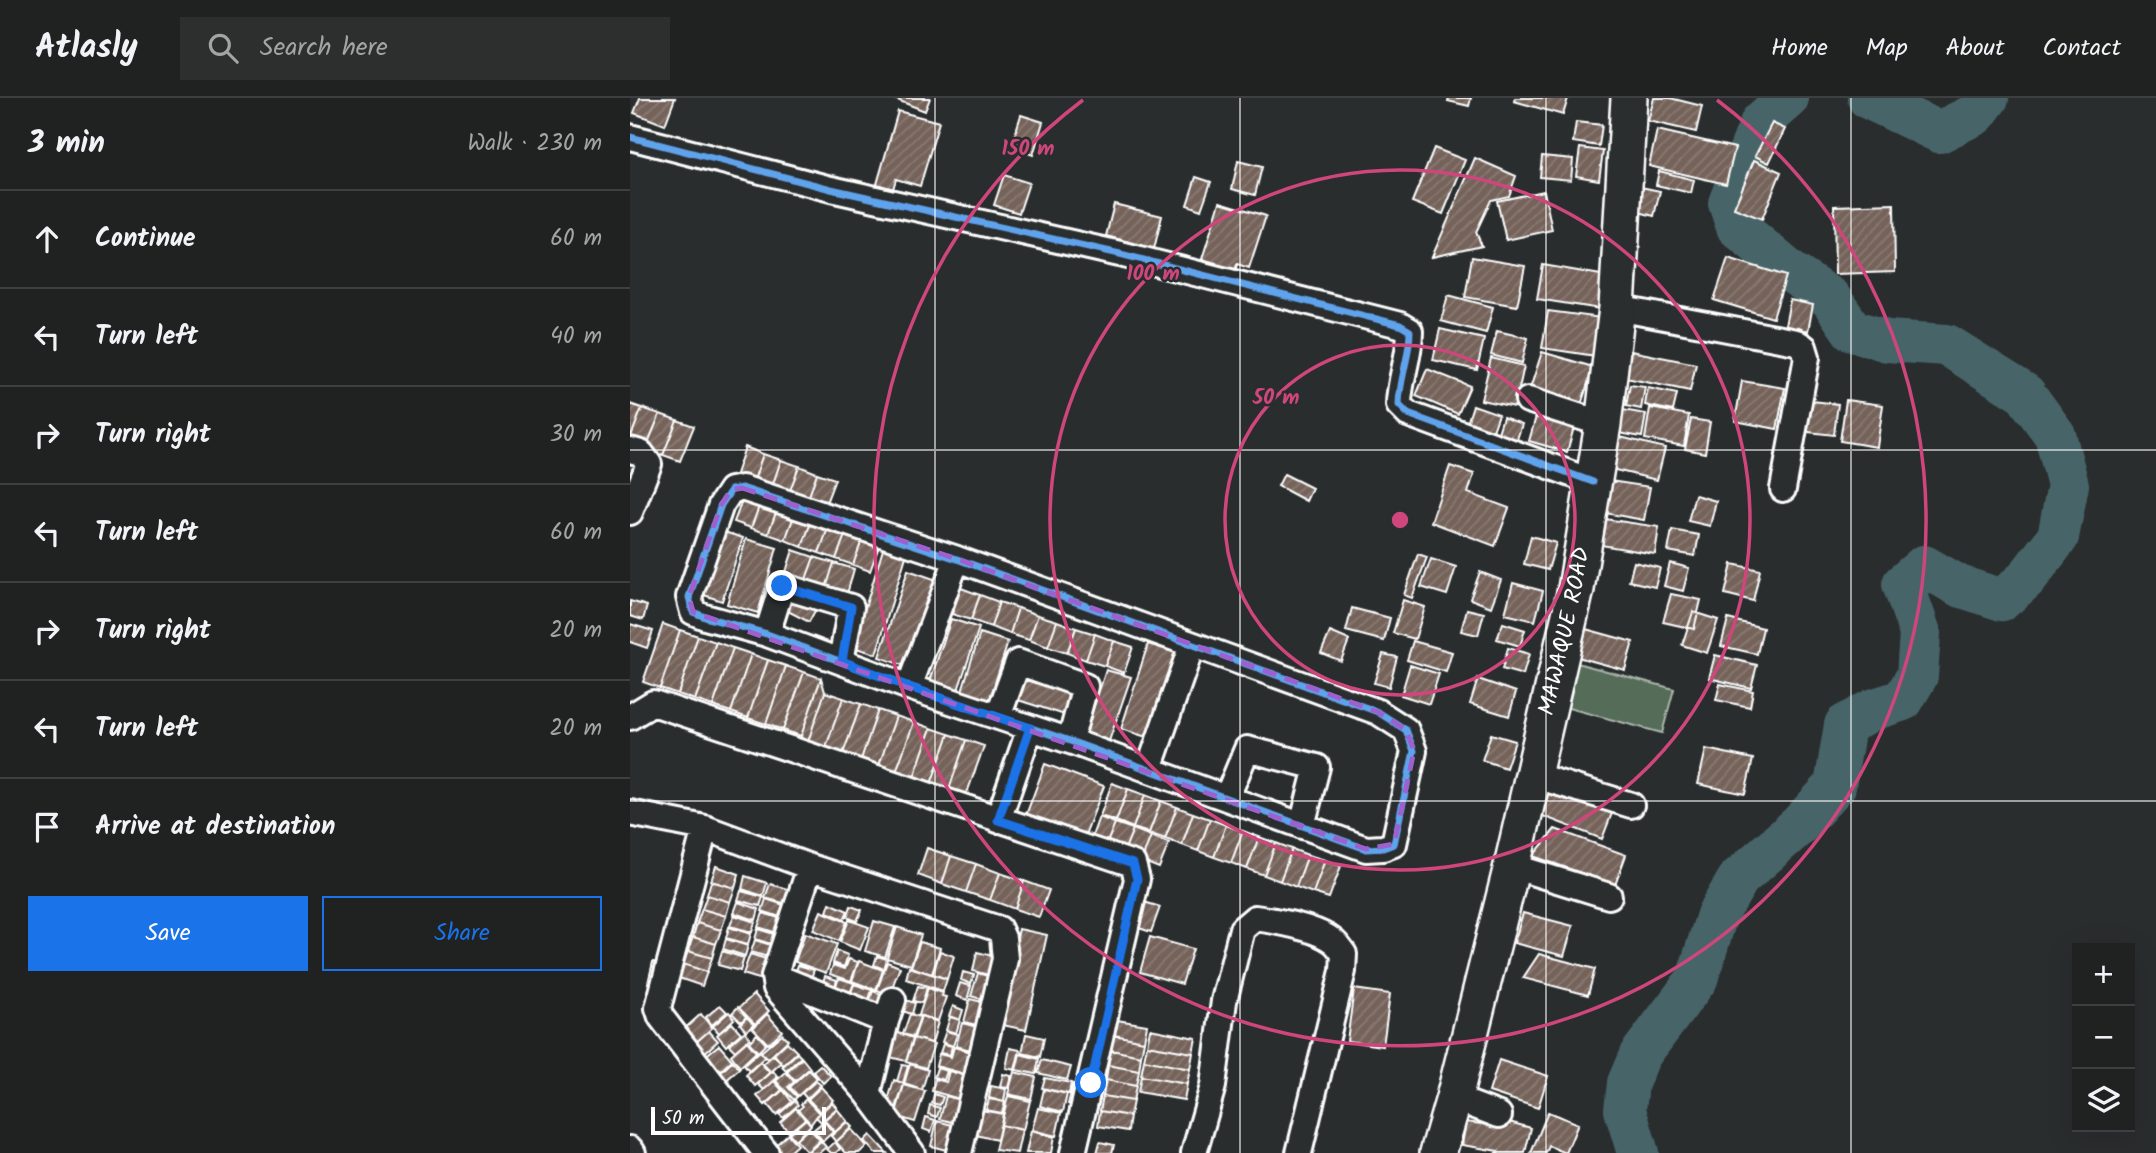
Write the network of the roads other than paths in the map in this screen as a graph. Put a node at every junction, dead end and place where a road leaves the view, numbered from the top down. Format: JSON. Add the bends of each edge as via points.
{"nodes":[{"id":1,"x":1629,"y":98,"type":"edge"},
{"id":2,"x":630,"y":137,"type":"edge"},
{"id":3,"x":1616,"y":308,"type":"junction"},
{"id":4,"x":1528,"y":400,"type":"dead end"},
{"id":5,"x":1603,"y":424,"type":"junction"},
{"id":6,"x":630,"y":450,"type":"edge"},
{"id":7,"x":1593,"y":482,"type":"junction"},
{"id":8,"x":1783,"y":489,"type":"dead end"},
{"id":9,"x":630,"y":512,"type":"edge"},
{"id":10,"x":957,"y":559,"type":"junction"},
{"id":11,"x":767,"y":634,"type":"junction"},
{"id":12,"x":1192,"y":645,"type":"junction"},
{"id":13,"x":842,"y":661,"type":"junction"},
{"id":14,"x":909,"y":687,"type":"junction"},
{"id":15,"x":630,"y":717,"type":"edge"},
{"id":16,"x":998,"y":717,"type":"junction"},
{"id":17,"x":1030,"y":728,"type":"junction"},
{"id":18,"x":1070,"y":741,"type":"junction"},
{"id":19,"x":1149,"y":769,"type":"junction"},
{"id":20,"x":1533,"y":775,"type":"junction"},
{"id":21,"x":1227,"y":797,"type":"junction"},
{"id":22,"x":1631,"y":805,"type":"dead end"},
{"id":23,"x":630,"y":813,"type":"edge"},
{"id":24,"x":998,"y":820,"type":"junction"},
{"id":25,"x":1301,"y":826,"type":"junction"},
{"id":26,"x":705,"y":828,"type":"junction"},
{"id":27,"x":1512,"y":866,"type":"junction"},
{"id":28,"x":810,"y":867,"type":"junction"},
{"id":29,"x":1609,"y":895,"type":"dead end"},
{"id":30,"x":775,"y":976,"type":"junction"},
{"id":31,"x":868,"y":1094,"type":"junction"},
{"id":32,"x":1454,"y":1098,"type":"junction"},
{"id":33,"x":1499,"y":1115,"type":"dead end"},
{"id":34,"x":630,"y":1149,"type":"edge"},
{"id":35,"x":633,"y":1153,"type":"edge"},
{"id":36,"x":766,"y":1153,"type":"edge"},
{"id":37,"x":912,"y":1153,"type":"edge"},
{"id":38,"x":959,"y":1153,"type":"edge"},
{"id":39,"x":1073,"y":1153,"type":"edge"},
{"id":40,"x":1194,"y":1153,"type":"edge"},
{"id":41,"x":1298,"y":1153,"type":"edge"},
{"id":42,"x":1438,"y":1153,"type":"edge"}],
"edges":[{"from":1,"to":3,"type":"main road","name":"MAWAQUE ROAD"},
{"from":2,"to":7,"type":"street","via":[[1400,325],[1410,331],[1399,391],[1399,405],[1408,414]]},
{"from":3,"to":5,"type":"main road","name":"MAWAQUE ROAD"},
{"from":3,"to":8,"type":"street","via":[[1796,341],[1804,348],[1807,357]]},
{"from":4,"to":5,"type":"street"},
{"from":5,"to":7,"type":"main road","name":"MAWAQUE ROAD"},
{"from":6,"to":9,"type":"street","via":[[641,453],[649,464]]},
{"from":7,"to":20,"type":"main road","name":"MAWAQUE ROAD","via":[[1576,589]]},
{"from":10,"to":11,"type":"street","via":[[741,488],[731,489],[721,505],[689,597],[693,612]]},
{"from":10,"to":12,"type":"street"},
{"from":10,"to":14,"type":"street"},
{"from":11,"to":13,"type":"street"},
{"from":11,"to":13,"type":"street","via":[[782,586],[851,607]]},
{"from":12,"to":19,"type":"street"},
{"from":12,"to":25,"type":"street","via":[[1378,712],[1406,730],[1414,751],[1394,844],[1366,849]]},
{"from":13,"to":14,"type":"street"},
{"from":14,"to":16,"type":"street"},
{"from":15,"to":24,"type":"street","via":[[653,702]]},
{"from":16,"to":17,"type":"street"},
{"from":16,"to":18,"type":"street","via":[[1018,662],[1085,686]]},
{"from":17,"to":18,"type":"street"},
{"from":17,"to":24,"type":"street"},
{"from":18,"to":19,"type":"street"},
{"from":19,"to":21,"type":"street"},
{"from":20,"to":22,"type":"street"},
{"from":20,"to":27,"type":"main road","name":"MAWAQUE ROAD"},
{"from":21,"to":25,"type":"street"},
{"from":21,"to":25,"type":"street","via":[[1247,749],[1317,767]]},
{"from":23,"to":26,"type":"street"},
{"from":24,"to":39,"type":"street","via":[[1133,864],[1137,879]]},
{"from":26,"to":28,"type":"street"},
{"from":26,"to":36,"type":"street","via":[[658,1008]]},
{"from":27,"to":29,"type":"street"},
{"from":27,"to":32,"type":"main road","name":"MAWAQUE ROAD"},
{"from":28,"to":30,"type":"street"},
{"from":28,"to":38,"type":"street","via":[[999,929],[1005,959]]},
{"from":30,"to":31,"type":"street","via":[[780,994]]},
{"from":30,"to":31,"type":"street","via":[[889,1010]]},
{"from":31,"to":37,"type":"street"},
{"from":32,"to":33,"type":"street"},
{"from":32,"to":42,"type":"main road","name":"MAWAQUE ROAD"},
{"from":34,"to":35,"type":"street"},
{"from":40,"to":41,"type":"street","via":[[1213,1086],[1224,1001],[1242,929],[1255,918],[1306,929],[1332,940],[1344,954]]}]}
